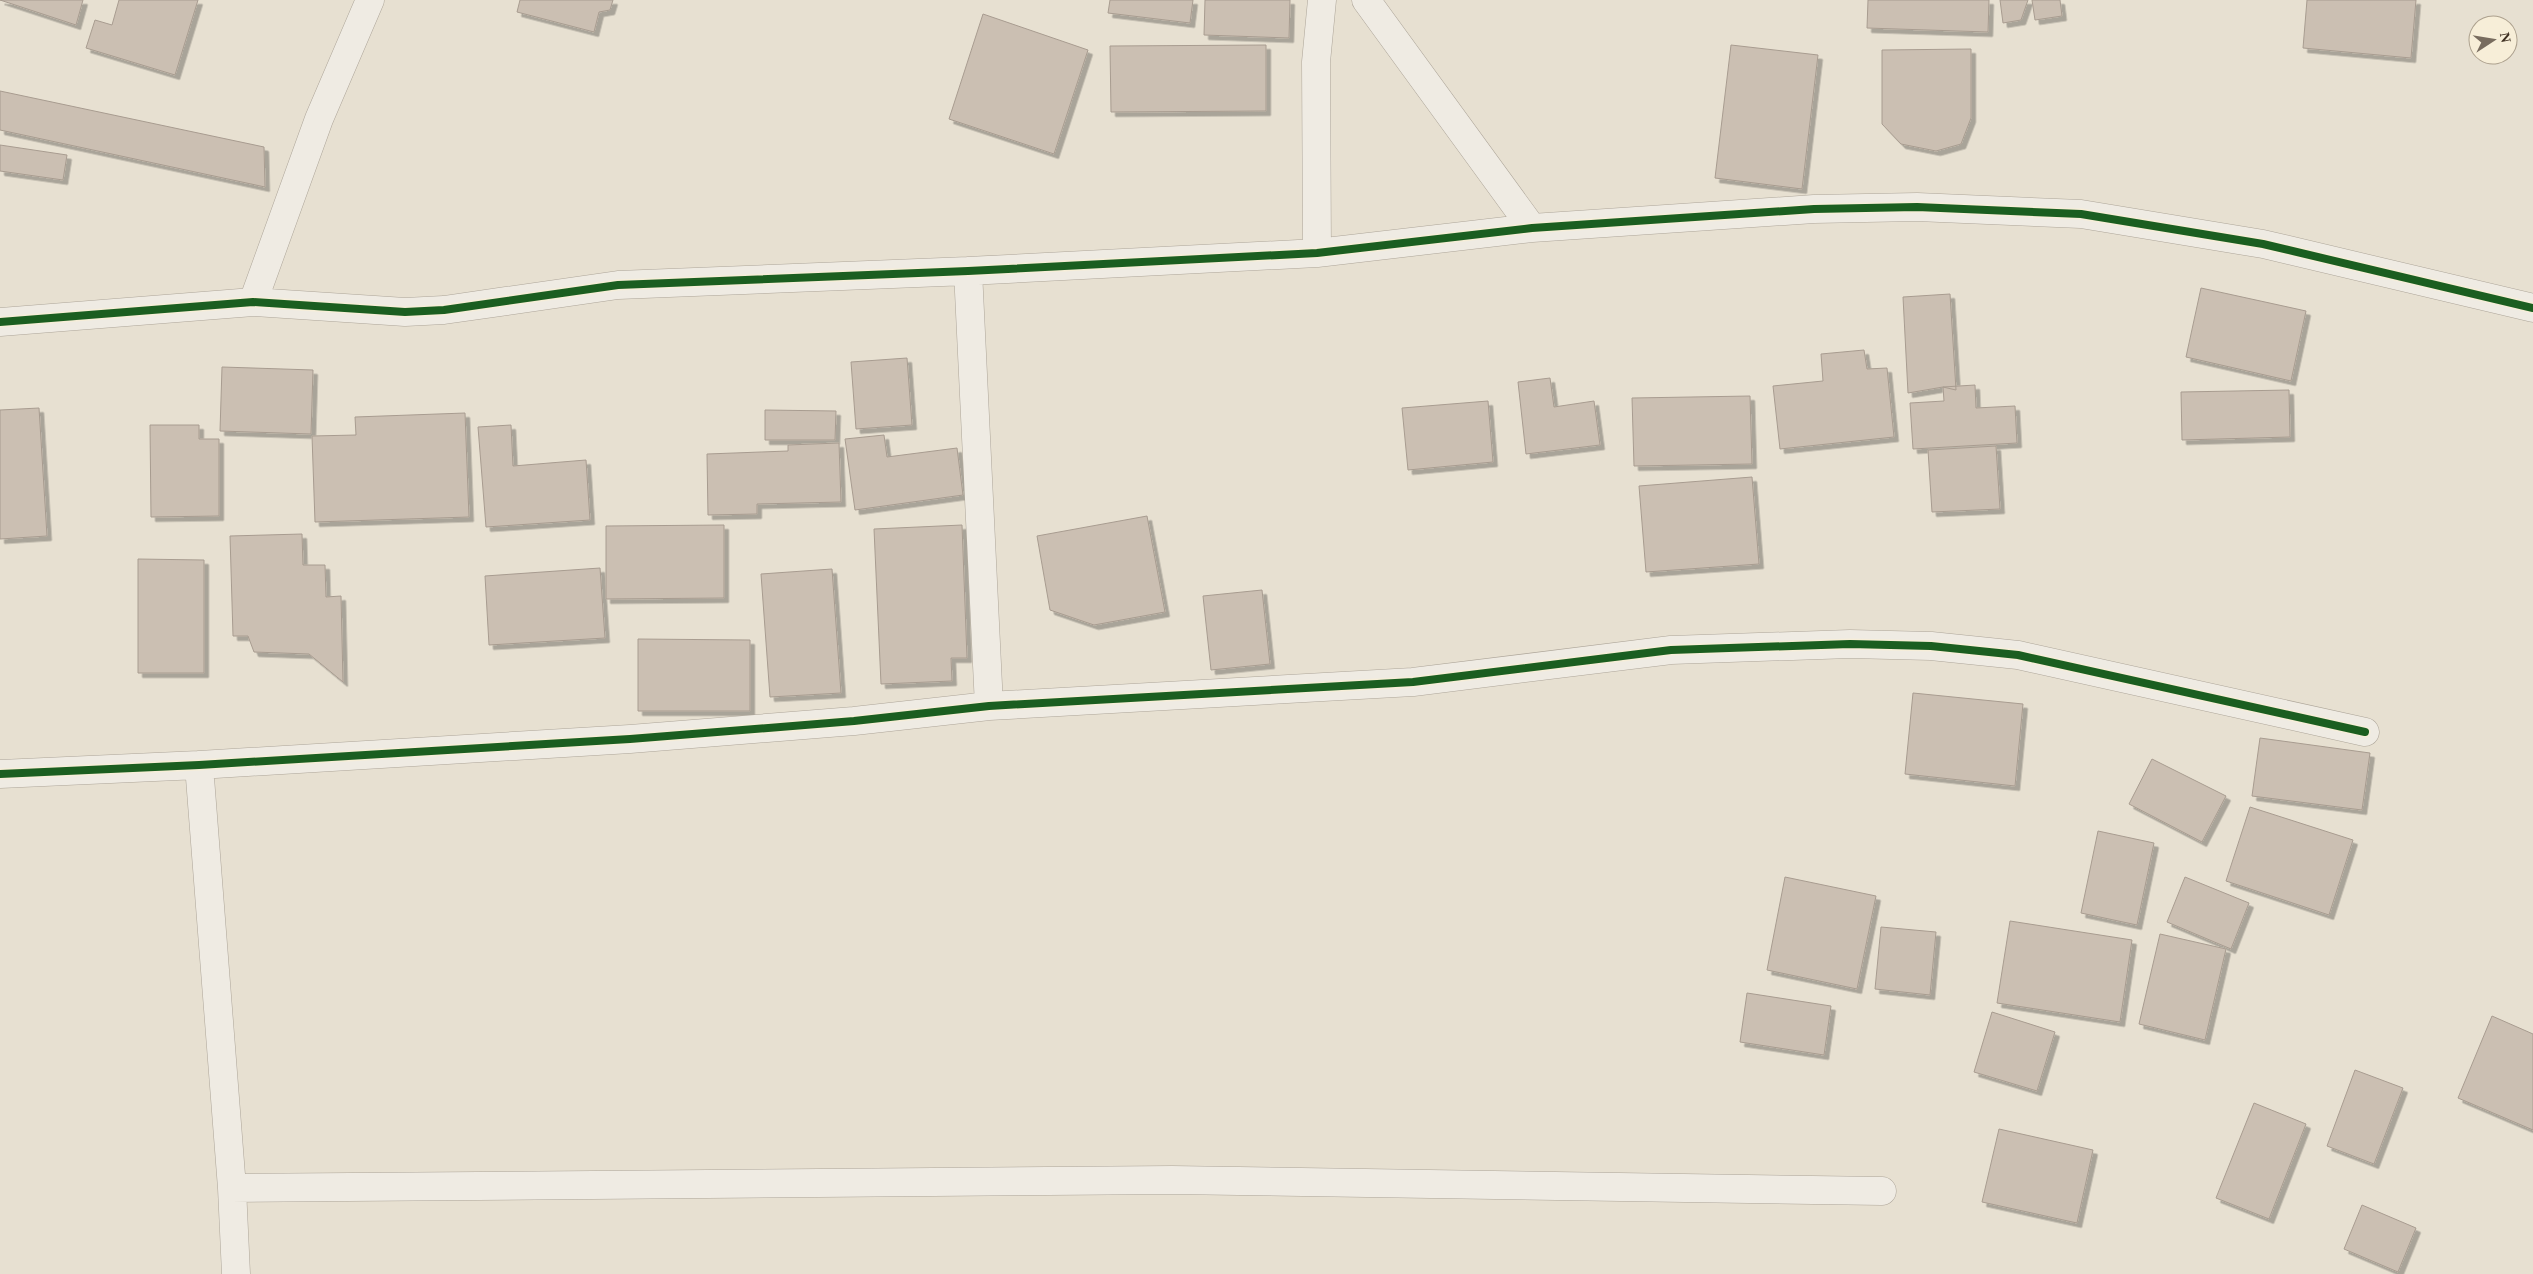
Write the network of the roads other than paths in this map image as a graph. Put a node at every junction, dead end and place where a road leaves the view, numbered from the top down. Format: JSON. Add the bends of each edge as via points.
{"nodes":[{"id":1,"x":370,"y":0,"type":"edge"},
{"id":2,"x":1322,"y":0,"type":"edge"},
{"id":3,"x":1366,"y":0,"type":"edge"},
{"id":4,"x":1532,"y":228,"type":"junction"},
{"id":5,"x":1317,"y":253,"type":"junction"},
{"id":6,"x":968,"y":271,"type":"junction"},
{"id":7,"x":253,"y":302,"type":"junction"},
{"id":8,"x":2533,"y":308,"type":"edge"},
{"id":9,"x":0,"y":322,"type":"edge"},
{"id":10,"x":989,"y":706,"type":"junction"},
{"id":11,"x":2364,"y":732,"type":"dead end"},
{"id":12,"x":199,"y":766,"type":"junction"},
{"id":13,"x":0,"y":774,"type":"edge"},
{"id":14,"x":232,"y":1188,"type":"junction"},
{"id":15,"x":1882,"y":1192,"type":"dead end"},
{"id":16,"x":236,"y":1274,"type":"edge"}],
"edges":[{"from":1,"to":7,"type":"street","via":[[320,119]]},
{"from":2,"to":5,"type":"street","via":[[1316,62]]},
{"from":3,"to":4,"type":"street"},
{"from":4,"to":5,"type":"street"},
{"from":4,"to":8,"type":"street","via":[[1833,209],[1917,207],[2081,214],[2263,244]]},
{"from":5,"to":6,"type":"street"},
{"from":6,"to":7,"type":"street","via":[[618,285],[444,310],[405,312]]},
{"from":6,"to":10,"type":"street"},
{"from":7,"to":9,"type":"street"},
{"from":10,"to":11,"type":"street","via":[[1412,682],[1671,650],[1922,645],[2018,655]]},
{"from":10,"to":12,"type":"street","via":[[630,740]]},
{"from":12,"to":13,"type":"street"},
{"from":12,"to":14,"type":"street"},
{"from":14,"to":15,"type":"street","via":[[1172,1180]]},
{"from":14,"to":16,"type":"street"}]}
